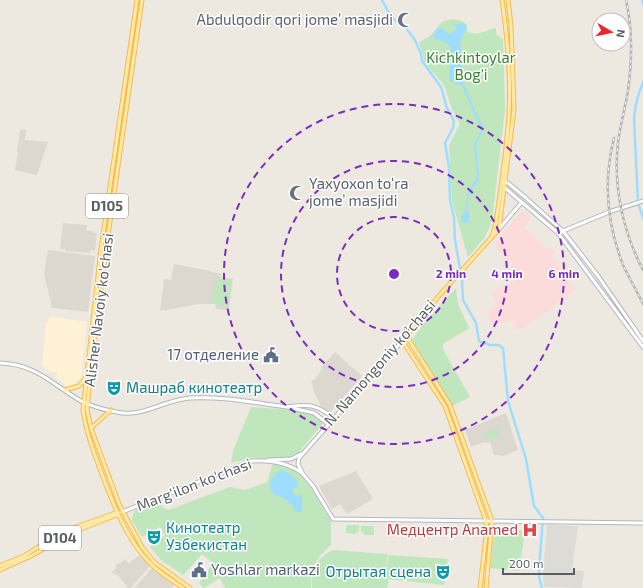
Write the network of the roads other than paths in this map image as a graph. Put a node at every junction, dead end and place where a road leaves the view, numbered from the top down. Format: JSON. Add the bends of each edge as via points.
{"nodes":[{"id":1,"x":137,"y":0,"type":"edge"},
{"id":2,"x":142,"y":0,"type":"edge"},
{"id":3,"x":502,"y":0,"type":"edge"},
{"id":4,"x":508,"y":0,"type":"edge"},
{"id":5,"x":510,"y":91,"type":"junction"},
{"id":6,"x":514,"y":91,"type":"junction"},
{"id":7,"x":504,"y":182,"type":"junction"},
{"id":8,"x":505,"y":188,"type":"junction"},
{"id":9,"x":643,"y":201,"type":"edge"},
{"id":10,"x":522,"y":202,"type":"junction"},
{"id":11,"x":499,"y":229,"type":"junction"},
{"id":12,"x":563,"y":232,"type":"junction"},
{"id":13,"x":560,"y":234,"type":"junction"},
{"id":14,"x":492,"y":239,"type":"junction"},
{"id":15,"x":409,"y":333,"type":"junction"},
{"id":16,"x":404,"y":339,"type":"junction"},
{"id":17,"x":409,"y":340,"type":"junction"},
{"id":18,"x":643,"y":341,"type":"edge"},
{"id":19,"x":643,"y":347,"type":"edge"},
{"id":20,"x":0,"y":363,"type":"edge"},
{"id":21,"x":86,"y":377,"type":"junction"},
{"id":22,"x":65,"y":390,"type":"junction"},
{"id":23,"x":83,"y":402,"type":"junction"},
{"id":24,"x":87,"y":404,"type":"junction"},
{"id":25,"x":287,"y":407,"type":"junction"},
{"id":26,"x":111,"y":410,"type":"junction"},
{"id":27,"x":333,"y":418,"type":"junction"},
{"id":28,"x":328,"y":424,"type":"junction"},
{"id":29,"x":91,"y":428,"type":"junction"},
{"id":30,"x":302,"y":453,"type":"junction"},
{"id":31,"x":287,"y":459,"type":"junction"},
{"id":32,"x":267,"y":461,"type":"junction"},
{"id":33,"x":286,"y":465,"type":"junction"},
{"id":34,"x":303,"y":474,"type":"junction"},
{"id":35,"x":122,"y":512,"type":"junction"},
{"id":36,"x":118,"y":514,"type":"junction"},
{"id":37,"x":486,"y":521,"type":"junction"},
{"id":38,"x":492,"y":521,"type":"junction"},
{"id":39,"x":643,"y":523,"type":"edge"},
{"id":40,"x":148,"y":558,"type":"junction"},
{"id":41,"x":0,"y":566,"type":"edge"},
{"id":42,"x":0,"y":570,"type":"edge"},
{"id":43,"x":183,"y":587,"type":"edge"},
{"id":44,"x":480,"y":588,"type":"edge"},
{"id":45,"x":486,"y":588,"type":"edge"}],
"edges":[{"from":1,"to":21,"type":"main road","name":"Alisher Navoiy ko'chasi","number":"D105","via":[[104,226]]},
{"from":2,"to":24,"type":"main road","name":"Alisher Navoiy ko'chasi","number":"D105","via":[[106,249]]},
{"from":3,"to":5,"type":"main road"},
{"from":4,"to":6,"type":"main road"},
{"from":5,"to":6,"type":"main road"},
{"from":5,"to":7,"type":"main road"},
{"from":6,"to":7,"type":"main road"},
{"from":7,"to":8,"type":"main road"},
{"from":7,"to":12,"type":"main road","via":[[526,198]]},
{"from":7,"to":14,"type":"main road"},
{"from":8,"to":10,"type":"main road"},
{"from":8,"to":11,"type":"main road"},
{"from":9,"to":12,"type":"main road"},
{"from":10,"to":11,"type":"main road"},
{"from":10,"to":13,"type":"main road"},
{"from":11,"to":14,"type":"main road","name":"N. Namongoniy ko'chasi"},
{"from":12,"to":13,"type":"main road"},
{"from":12,"to":18,"type":"main road"},
{"from":13,"to":19,"type":"main road"},
{"from":14,"to":15,"type":"main road","name":"N. Namongoniy ko'chasi","via":[[438,297]]},
{"from":15,"to":16,"type":"main road","name":"N. Namongoniy ko'chasi"},
{"from":15,"to":17,"type":"main road"},
{"from":16,"to":17,"type":"main road"},
{"from":16,"to":27,"type":"main road","name":"N. Namongoniy ko'chasi"},
{"from":16,"to":37,"type":"main road","via":[[405,345],[445,406]]},
{"from":17,"to":38,"type":"main road","via":[[450,405]]},
{"from":20,"to":22,"type":"main road","via":[[22,366],[48,378]]},
{"from":21,"to":22,"type":"main road","via":[[79,386]]},
{"from":21,"to":23,"type":"main road","name":"Alisher Navoiy ko'chasi","number":"D105"},
{"from":22,"to":23,"type":"main road"},
{"from":23,"to":24,"type":"main road"},
{"from":23,"to":36,"type":"main road","number":"D105","via":[[88,435]]},
{"from":24,"to":26,"type":"main road"},
{"from":24,"to":29,"type":"main road","name":"Alisher Navoiy ko'chasi","number":"D105"},
{"from":25,"to":26,"type":"main road","via":[[190,398],[178,399],[136,413]]},
{"from":25,"to":27,"type":"main road","via":[[313,406],[322,409]]},
{"from":25,"to":28,"type":"main road","via":[[314,413]]},
{"from":26,"to":29,"type":"main road"},
{"from":27,"to":28,"type":"main road","name":"N. Namongoniy ko'chasi"},
{"from":28,"to":30,"type":"main road","name":"N. Namongoniy ko'chasi"},
{"from":29,"to":35,"type":"main road","name":"Alisher Navoiy ko'chasi","number":"D105"},
{"from":30,"to":31,"type":"main road","via":[[295,458]]},
{"from":30,"to":34,"type":"main road","via":[[298,461]]},
{"from":31,"to":32,"type":"main road"},
{"from":31,"to":33,"type":"main road","via":[[290,463]]},
{"from":32,"to":33,"type":"main road"},
{"from":32,"to":35,"type":"main road","name":"Marg'ilon ko'chasi","via":[[252,461],[238,465]]},
{"from":33,"to":34,"type":"main road"},
{"from":34,"to":37,"type":"main road","via":[[332,519]]},
{"from":35,"to":36,"type":"main road","number":"D104"},
{"from":35,"to":40,"type":"main road","name":"Alisher Navoiy ko'chasi","number":"D105"},
{"from":36,"to":40,"type":"main road","number":"D105","via":[[136,545]]},
{"from":36,"to":41,"type":"main road","number":"D104","via":[[71,529],[24,556]]},
{"from":36,"to":42,"type":"main road","number":"D104","via":[[66,535],[33,555]]},
{"from":37,"to":38,"type":"main road"},
{"from":37,"to":44,"type":"main road"},
{"from":38,"to":39,"type":"main road"},
{"from":38,"to":45,"type":"main road"},
{"from":40,"to":43,"type":"main road","name":"Alisher Navoiy ko'chasi","number":"D105"},
{"from":40,"to":43,"type":"main road","number":"D105","via":[[163,574]]}]}
